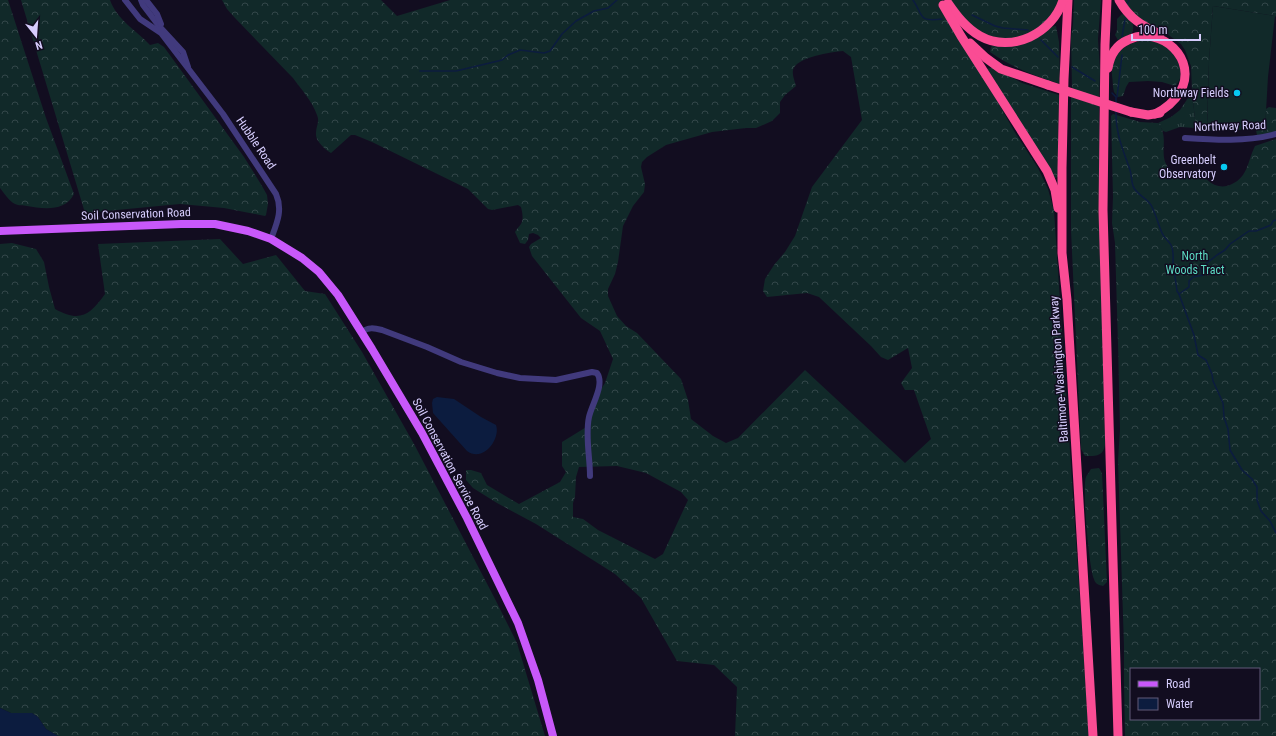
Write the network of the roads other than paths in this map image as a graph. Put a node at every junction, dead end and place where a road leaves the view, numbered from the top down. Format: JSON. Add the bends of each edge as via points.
{"nodes":[{"id":1,"x":126,"y":0,"type":"edge"},
{"id":2,"x":1063,"y":0,"type":"edge"},
{"id":3,"x":1068,"y":0,"type":"edge"},
{"id":4,"x":1107,"y":0,"type":"edge"},
{"id":5,"x":1119,"y":0,"type":"edge"},
{"id":6,"x":142,"y":1,"type":"edge"},
{"id":7,"x":945,"y":2,"type":"edge"},
{"id":8,"x":188,"y":69,"type":"junction"},
{"id":9,"x":1104,"y":94,"type":"junction"},
{"id":10,"x":1155,"y":114,"type":"junction"},
{"id":11,"x":1276,"y":134,"type":"edge"},
{"id":12,"x":1185,"y":138,"type":"dead end"},
{"id":13,"x":0,"y":231,"type":"edge"},
{"id":14,"x":271,"y":239,"type":"junction"},
{"id":15,"x":1062,"y":253,"type":"junction"},
{"id":16,"x":362,"y":332,"type":"junction"},
{"id":17,"x":590,"y":476,"type":"dead end"},
{"id":18,"x":553,"y":736,"type":"edge"},
{"id":19,"x":1093,"y":736,"type":"edge"},
{"id":20,"x":1118,"y":736,"type":"edge"}],
"edges":[{"from":1,"to":8,"type":"street","name":"Hubble Road","via":[[140,19],[161,33]]},
{"from":2,"to":7,"type":"highway","via":[[1057,15],[1044,29],[1026,38],[1005,42],[985,38],[974,32]]},
{"from":3,"to":15,"type":"highway","name":"Baltimore-Washington Parkway","via":[[1064,80]]},
{"from":4,"to":9,"type":"highway"},
{"from":5,"to":10,"type":"highway","via":[[1140,25],[1176,43],[1184,54],[1189,74],[1183,96],[1170,110]]},
{"from":6,"to":8,"type":"street","name":"Hubble Road","via":[[157,14],[164,31],[183,52]]},
{"from":7,"to":10,"type":"highway","bridge":true,"via":[[972,40],[1016,74],[1131,112]]},
{"from":7,"to":15,"type":"highway","via":[[960,36],[1052,180],[1058,201]]},
{"from":8,"to":14,"type":"street","name":"Hubble Road","via":[[223,114],[276,194],[280,208]]},
{"from":9,"to":10,"type":"highway","via":[[1109,60],[1117,48],[1132,38],[1146,35],[1157,37],[1168,42],[1177,52],[1184,75],[1183,86],[1177,97]]},
{"from":9,"to":20,"type":"highway","via":[[1103,210]]},
{"from":11,"to":12,"type":"street","name":"Northway Road","via":[[1245,139]]},
{"from":13,"to":14,"type":"main road","name":"Soil Conservation Road","via":[[198,223],[231,227]]},
{"from":14,"to":16,"type":"main road","name":"Soil Conservation Service Road","via":[[319,272],[338,295]]},
{"from":15,"to":19,"type":"highway","name":"Baltimore-Washington Parkway"},
{"from":16,"to":17,"type":"street","via":[[372,328],[382,330],[478,368],[520,378],[556,380],[596,373],[600,385],[588,426]]},
{"from":16,"to":18,"type":"main road","name":"Soil Conservation Service Road","via":[[432,451],[518,623],[538,680]]}]}
